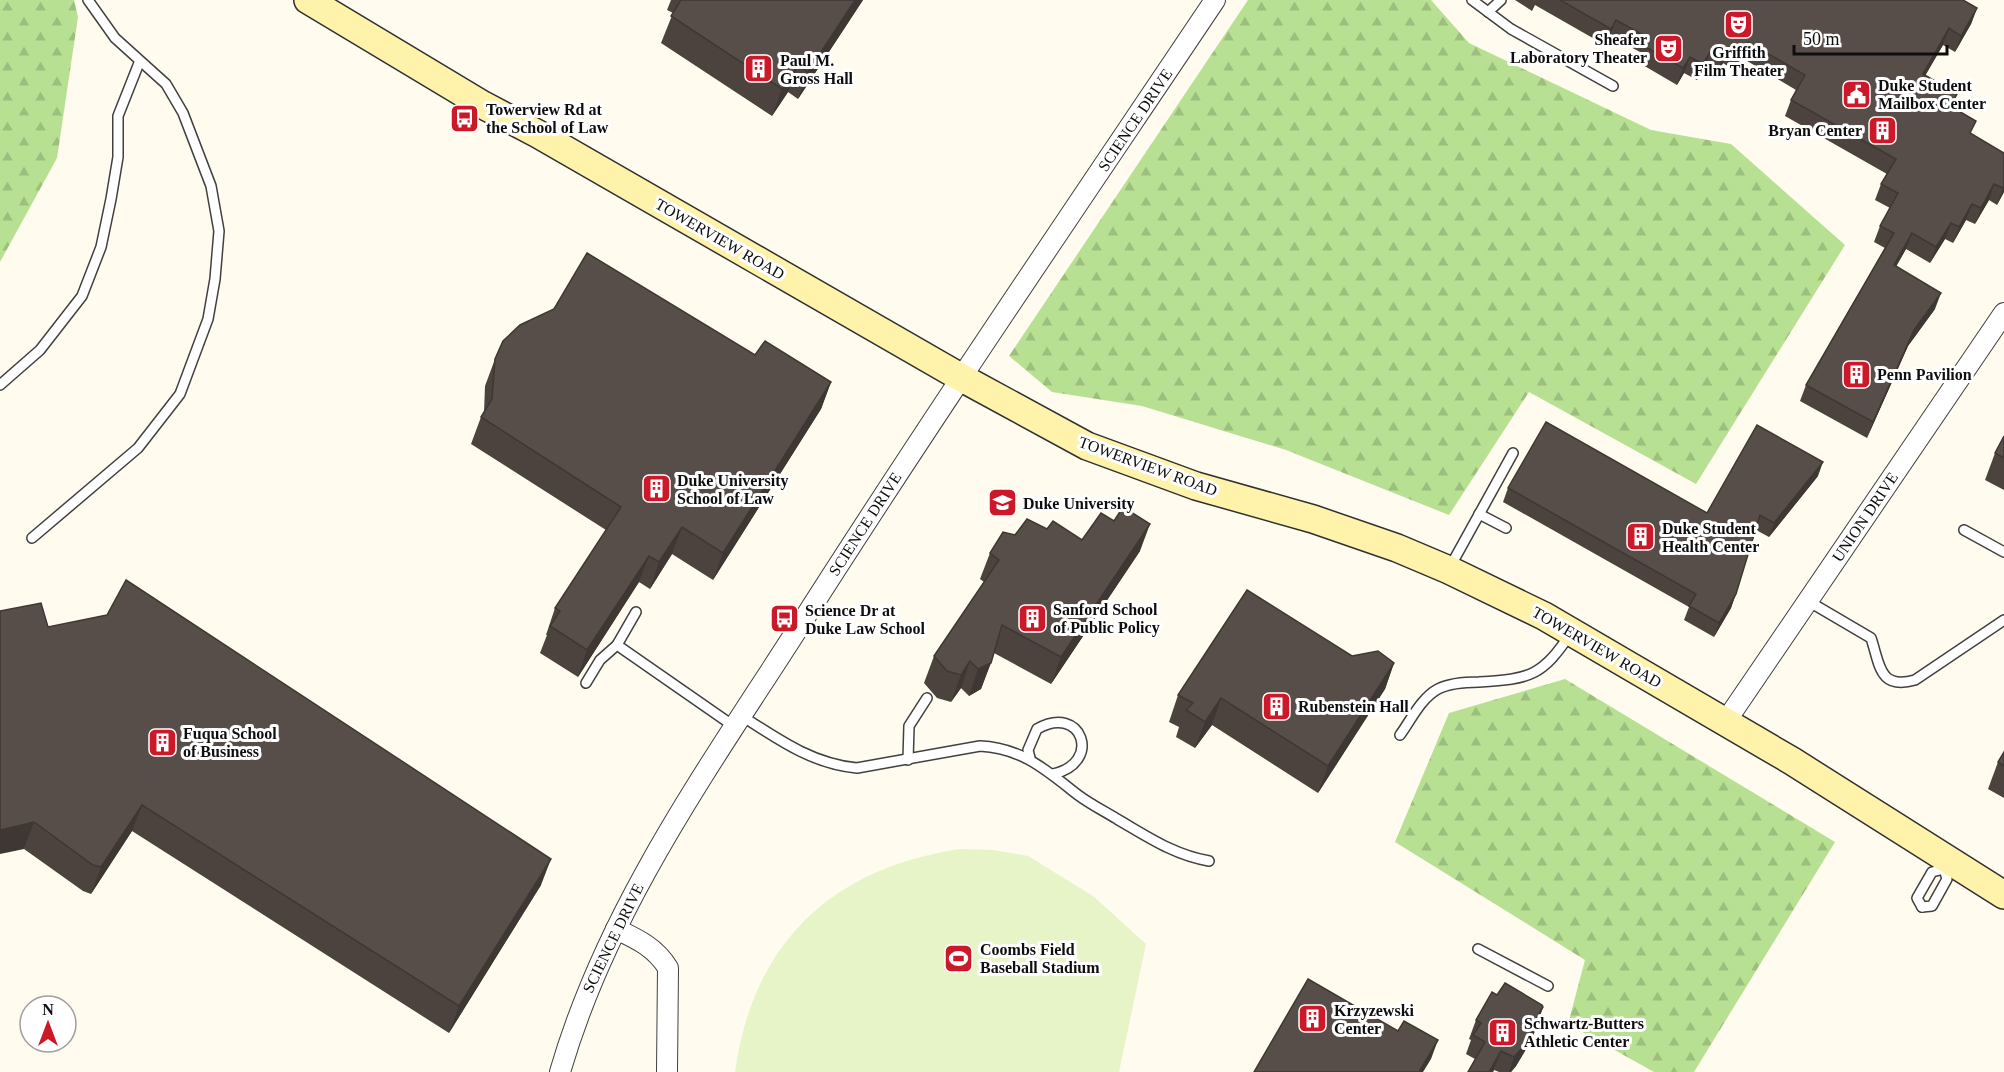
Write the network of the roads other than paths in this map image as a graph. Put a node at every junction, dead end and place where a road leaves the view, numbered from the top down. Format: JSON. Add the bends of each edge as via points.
{"nodes":[{"id":1,"x":88,"y":0,"type":"edge"},
{"id":2,"x":308,"y":0,"type":"edge"},
{"id":3,"x":1215,"y":0,"type":"edge"},
{"id":4,"x":1472,"y":0,"type":"edge"},
{"id":5,"x":1501,"y":0,"type":"edge"},
{"id":6,"x":1488,"y":12,"type":"junction"},
{"id":7,"x":139,"y":63,"type":"junction"},
{"id":8,"x":1613,"y":86,"type":"dead end"},
{"id":9,"x":2004,"y":313,"type":"edge"},
{"id":10,"x":962,"y":378,"type":"junction"},
{"id":11,"x":0,"y":385,"type":"edge"},
{"id":12,"x":1513,"y":453,"type":"dead end"},
{"id":13,"x":1479,"y":514,"type":"junction"},
{"id":14,"x":1506,"y":528,"type":"dead end"},
{"id":15,"x":1964,"y":530,"type":"dead end"},
{"id":16,"x":32,"y":538,"type":"dead end"},
{"id":17,"x":2004,"y":552,"type":"edge"},
{"id":18,"x":1449,"y":570,"type":"junction"},
{"id":19,"x":1808,"y":601,"type":"junction"},
{"id":20,"x":636,"y":612,"type":"dead end"},
{"id":21,"x":2004,"y":620,"type":"edge"},
{"id":22,"x":1572,"y":632,"type":"junction"},
{"id":23,"x":617,"y":645,"type":"junction"},
{"id":24,"x":586,"y":683,"type":"dead end"},
{"id":25,"x":927,"y":698,"type":"dead end"},
{"id":26,"x":1726,"y":721,"type":"junction"},
{"id":27,"x":738,"y":722,"type":"junction"},
{"id":28,"x":1400,"y":735,"type":"dead end"},
{"id":29,"x":1030,"y":758,"type":"junction"},
{"id":30,"x":908,"y":760,"type":"junction"},
{"id":31,"x":1053,"y":774,"type":"junction"},
{"id":32,"x":1209,"y":861,"type":"dead end"},
{"id":33,"x":1946,"y":865,"type":"junction"},
{"id":34,"x":2004,"y":895,"type":"edge"},
{"id":35,"x":616,"y":929,"type":"junction"},
{"id":36,"x":1478,"y":950,"type":"dead end"},
{"id":37,"x":1548,"y":987,"type":"dead end"},
{"id":38,"x":560,"y":1072,"type":"edge"},
{"id":39,"x":667,"y":1072,"type":"edge"}],
"edges":[{"from":1,"to":7,"type":"lane"},
{"from":2,"to":10,"type":"street","name":"TOWERVIEW ROAD","via":[[483,105]]},
{"from":3,"to":10,"type":"street","name":"SCIENCE DRIVE"},
{"from":4,"to":6,"type":"lane"},
{"from":5,"to":6,"type":"lane"},
{"from":6,"to":8,"type":"lane"},
{"from":7,"to":11,"type":"lane","via":[[118,116],[118,157],[109,209],[101,247],[82,296],[40,350]]},
{"from":7,"to":16,"type":"lane","via":[[166,84],[183,112],[211,186],[219,231],[208,319],[180,394],[138,448]]},
{"from":9,"to":19,"type":"street","name":"UNION DRIVE"},
{"from":10,"to":18,"type":"street","name":"TOWERVIEW ROAD","via":[[1071,438],[1132,463],[1196,486],[1313,519]]},
{"from":10,"to":27,"type":"street","name":"SCIENCE DRIVE"},
{"from":12,"to":13,"type":"lane"},
{"from":13,"to":14,"type":"lane"},
{"from":13,"to":18,"type":"lane"},
{"from":15,"to":17,"type":"lane"},
{"from":18,"to":22,"type":"street","name":"TOWERVIEW ROAD"},
{"from":19,"to":21,"type":"lane","via":[[1871,638],[1883,675],[1901,684],[1915,680]]},
{"from":19,"to":26,"type":"street","name":"UNION DRIVE"},
{"from":20,"to":23,"type":"lane"},
{"from":22,"to":26,"type":"street","name":"TOWERVIEW ROAD"},
{"from":22,"to":28,"type":"lane","via":[[1539,672],[1506,681],[1468,682],[1438,689]]},
{"from":23,"to":24,"type":"lane","via":[[600,660]]},
{"from":23,"to":27,"type":"lane"},
{"from":25,"to":30,"type":"lane","via":[[909,726]]},
{"from":26,"to":33,"type":"street","name":"TOWERVIEW ROAD"},
{"from":27,"to":30,"type":"lane","via":[[823,763],[857,768]]},
{"from":27,"to":35,"type":"street","name":"SCIENCE DRIVE","via":[[657,848]]},
{"from":29,"to":30,"type":"lane","via":[[1000,747],[980,746]]},
{"from":29,"to":31,"type":"lane"},
{"from":29,"to":31,"type":"lane","via":[[1028,750],[1037,729],[1054,722],[1074,727],[1081,735],[1081,756],[1071,768]]},
{"from":31,"to":32,"type":"lane","via":[[1079,796],[1171,851]]},
{"from":33,"to":33,"type":"lane","via":[[1932,872],[1917,898],[1921,909],[1932,906],[1947,879]]},
{"from":33,"to":34,"type":"street","name":"TOWERVIEW ROAD"},
{"from":35,"to":38,"type":"street","name":"SCIENCE DRIVE","via":[[575,1019]]},
{"from":35,"to":39,"type":"street","via":[[653,950],[668,968]]},
{"from":36,"to":37,"type":"lane"}]}
